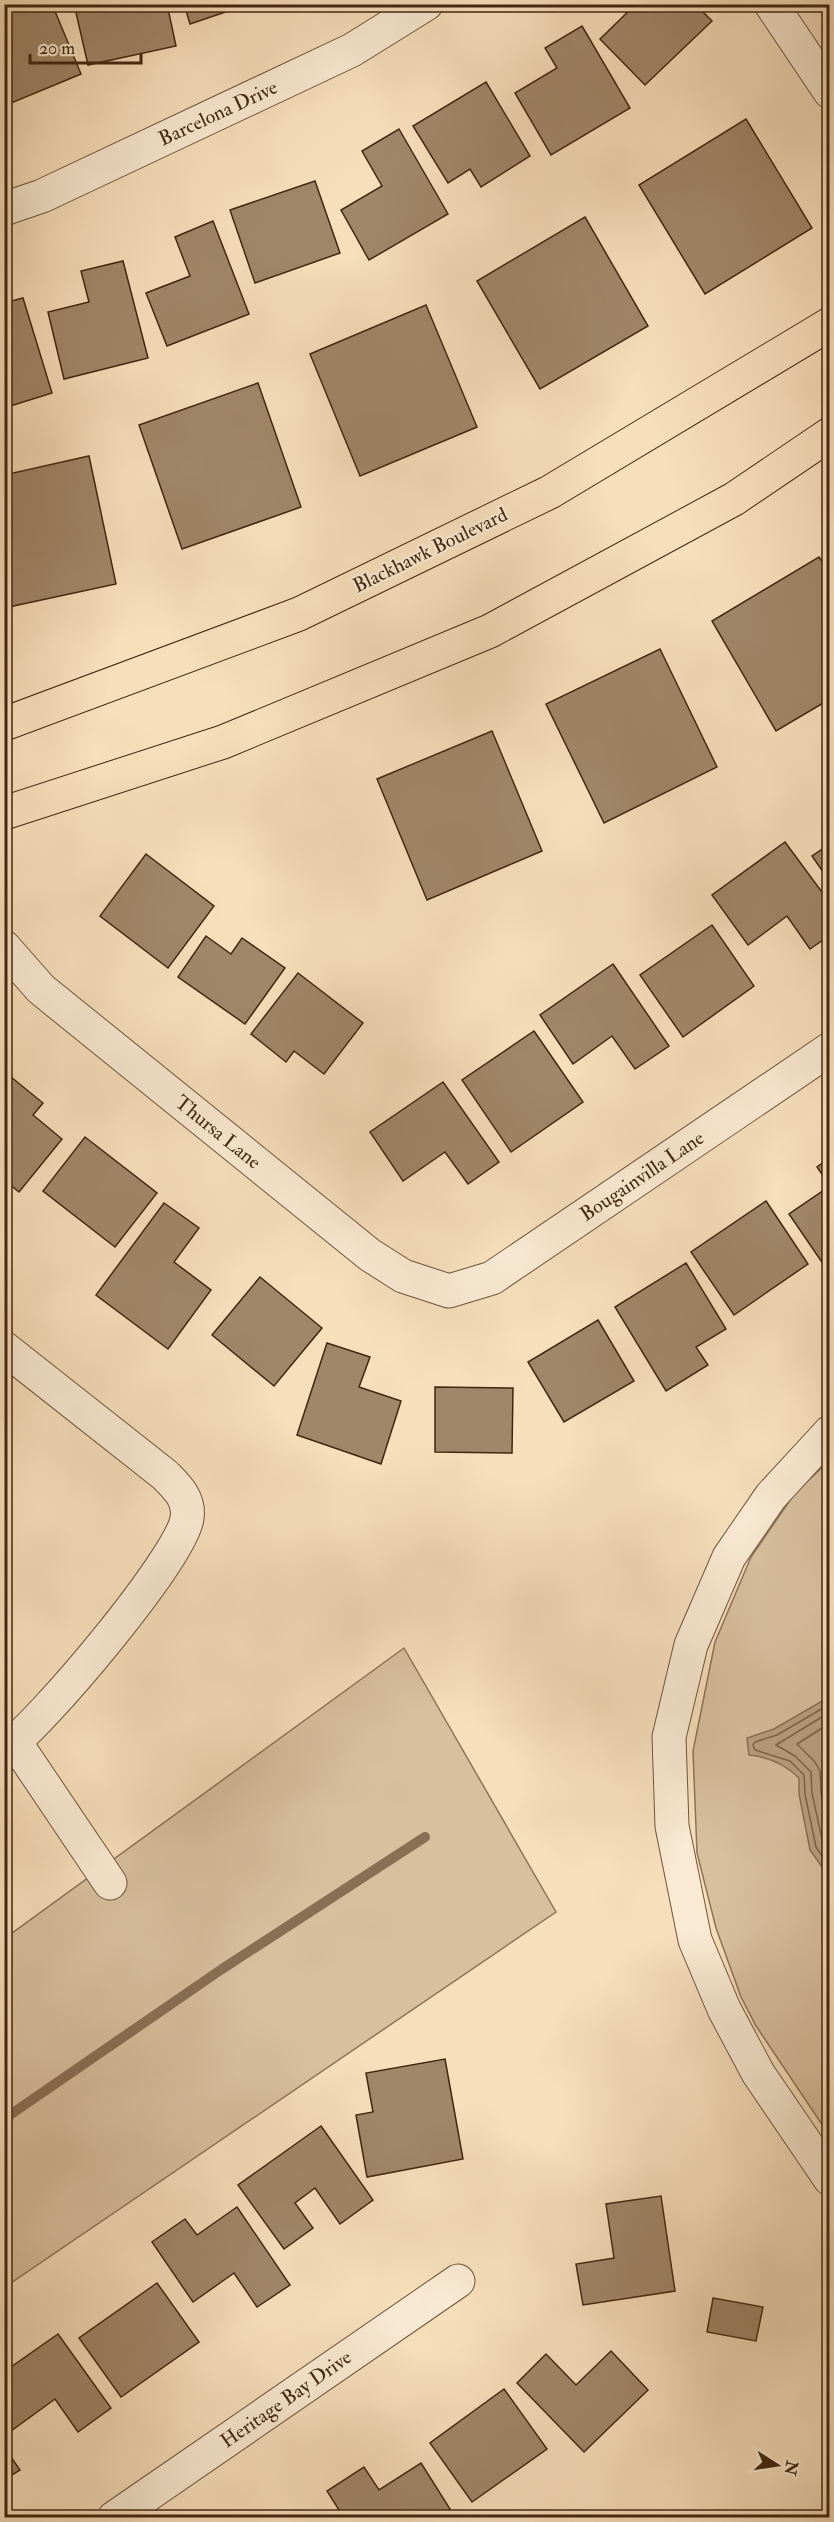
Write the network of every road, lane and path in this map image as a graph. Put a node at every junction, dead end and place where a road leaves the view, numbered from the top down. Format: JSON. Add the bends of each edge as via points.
{"nodes":[{"id":1,"x":426,"y":4,"type":"edge"},
{"id":2,"x":771,"y":4,"type":"edge"},
{"id":3,"x":830,"y":92,"type":"edge"},
{"id":4,"x":4,"y":209,"type":"edge"},
{"id":5,"x":830,"y":324,"type":"edge"},
{"id":6,"x":830,"y":434,"type":"edge"},
{"id":7,"x":4,"y":724,"type":"edge"},
{"id":8,"x":4,"y":813,"type":"edge"},
{"id":9,"x":4,"y":947,"type":"edge"},
{"id":10,"x":830,"y":1049,"type":"edge"},
{"id":11,"x":449,"y":1291,"type":"joint"},
{"id":12,"x":4,"y":1348,"type":"edge"},
{"id":13,"x":830,"y":1432,"type":"edge"},
{"id":14,"x":10,"y":1746,"type":"edge"},
{"id":15,"x":110,"y":1883,"type":"dead end"},
{"id":16,"x":830,"y":2179,"type":"edge"},
{"id":17,"x":458,"y":2281,"type":"dead end"},
{"id":18,"x":114,"y":2517,"type":"edge"}],
"edges":[{"from":1,"to":4,"type":"street","name":"Barcelona Drive","via":[[352,50],[52,191]]},
{"from":2,"to":3,"type":"street"},
{"from":5,"to":7,"type":"main road","name":"Blackhawk Boulevard","via":[[550,492],[299,614]]},
{"from":6,"to":8,"type":"main road","via":[[734,499],[490,631],[224,742]]},
{"from":9,"to":11,"type":"street","name":"Thursa Lane","via":[[41,989],[370,1255],[402,1276]]},
{"from":10,"to":11,"type":"street","name":"Bougainvilla Lane","via":[[492,1278]]},
{"from":12,"to":14,"type":"street","via":[[165,1475],[186,1500],[187,1518],[169,1558],[64,1693]]},
{"from":13,"to":16,"type":"street","via":[[771,1496],[729,1557],[691,1645],[669,1737],[672,1826],[695,1940],[724,2009],[758,2073]]},
{"from":14,"to":15,"type":"street"},
{"from":17,"to":18,"type":"street","name":"Heritage Bay Drive"}]}
